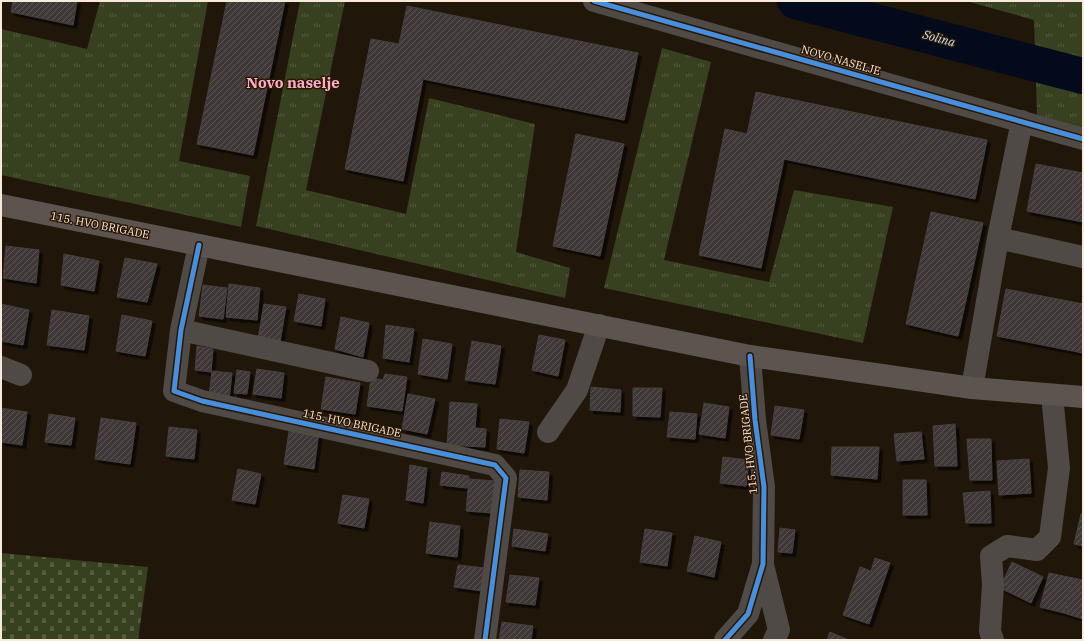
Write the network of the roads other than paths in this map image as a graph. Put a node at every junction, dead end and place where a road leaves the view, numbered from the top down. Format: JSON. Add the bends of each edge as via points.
{"nodes":[{"id":1,"x":594,"y":1,"type":"edge"},
{"id":2,"x":1022,"y":121,"type":"junction"},
{"id":3,"x":1083,"y":139,"type":"edge"},
{"id":4,"x":1,"y":205,"type":"edge"},
{"id":5,"x":998,"y":238,"type":"junction"},
{"id":6,"x":199,"y":245,"type":"junction"},
{"id":7,"x":1083,"y":257,"type":"edge"},
{"id":8,"x":599,"y":325,"type":"junction"},
{"id":9,"x":181,"y":330,"type":"junction"},
{"id":10,"x":750,"y":356,"type":"junction"},
{"id":11,"x":1,"y":367,"type":"edge"},
{"id":12,"x":368,"y":371,"type":"dead end"},
{"id":13,"x":21,"y":375,"type":"dead end"},
{"id":14,"x":972,"y":388,"type":"junction"},
{"id":15,"x":1052,"y":395,"type":"junction"},
{"id":16,"x":1083,"y":397,"type":"edge"},
{"id":17,"x":548,"y":432,"type":"dead end"},
{"id":18,"x":763,"y":564,"type":"junction"},
{"id":19,"x":781,"y":637,"type":"edge"},
{"id":20,"x":485,"y":640,"type":"edge"},
{"id":21,"x":725,"y":640,"type":"edge"},
{"id":22,"x":993,"y":640,"type":"edge"}],
"edges":[{"from":1,"to":2,"type":"street","name":"NOVO NASELJE"},
{"from":2,"to":3,"type":"street","name":"NOVO NASELJE"},
{"from":2,"to":5,"type":"street"},
{"from":4,"to":6,"type":"main road","name":"115. HVO BRIGADE"},
{"from":5,"to":7,"type":"street"},
{"from":5,"to":14,"type":"street"},
{"from":6,"to":8,"type":"main road","name":"115. HVO BRIGADE"},
{"from":6,"to":9,"type":"street","name":"115. HVO BRIGADE"},
{"from":8,"to":10,"type":"main road","name":"115. HVO BRIGADE"},
{"from":8,"to":17,"type":"street","via":[[577,390]]},
{"from":9,"to":12,"type":"street"},
{"from":9,"to":20,"type":"street","name":"115. HVO BRIGADE","via":[[174,392],[202,401],[495,464],[506,478]]},
{"from":10,"to":14,"type":"main road","name":"115. HVO BRIGADE"},
{"from":10,"to":18,"type":"street","name":"115. HVO BRIGADE","via":[[764,487]]},
{"from":11,"to":13,"type":"street"},
{"from":14,"to":15,"type":"main road","name":"115. HVO BRIGADE"},
{"from":15,"to":16,"type":"main road","name":"115. HVO BRIGADE"},
{"from":15,"to":22,"type":"street","via":[[1060,468],[1050,537],[1036,550],[1007,546],[991,556],[993,585],[990,631]]},
{"from":18,"to":19,"type":"street","name":"115. HVO BRIGADE"},
{"from":18,"to":21,"type":"street","name":"115. HVO BRIGADE","via":[[748,614]]}]}
